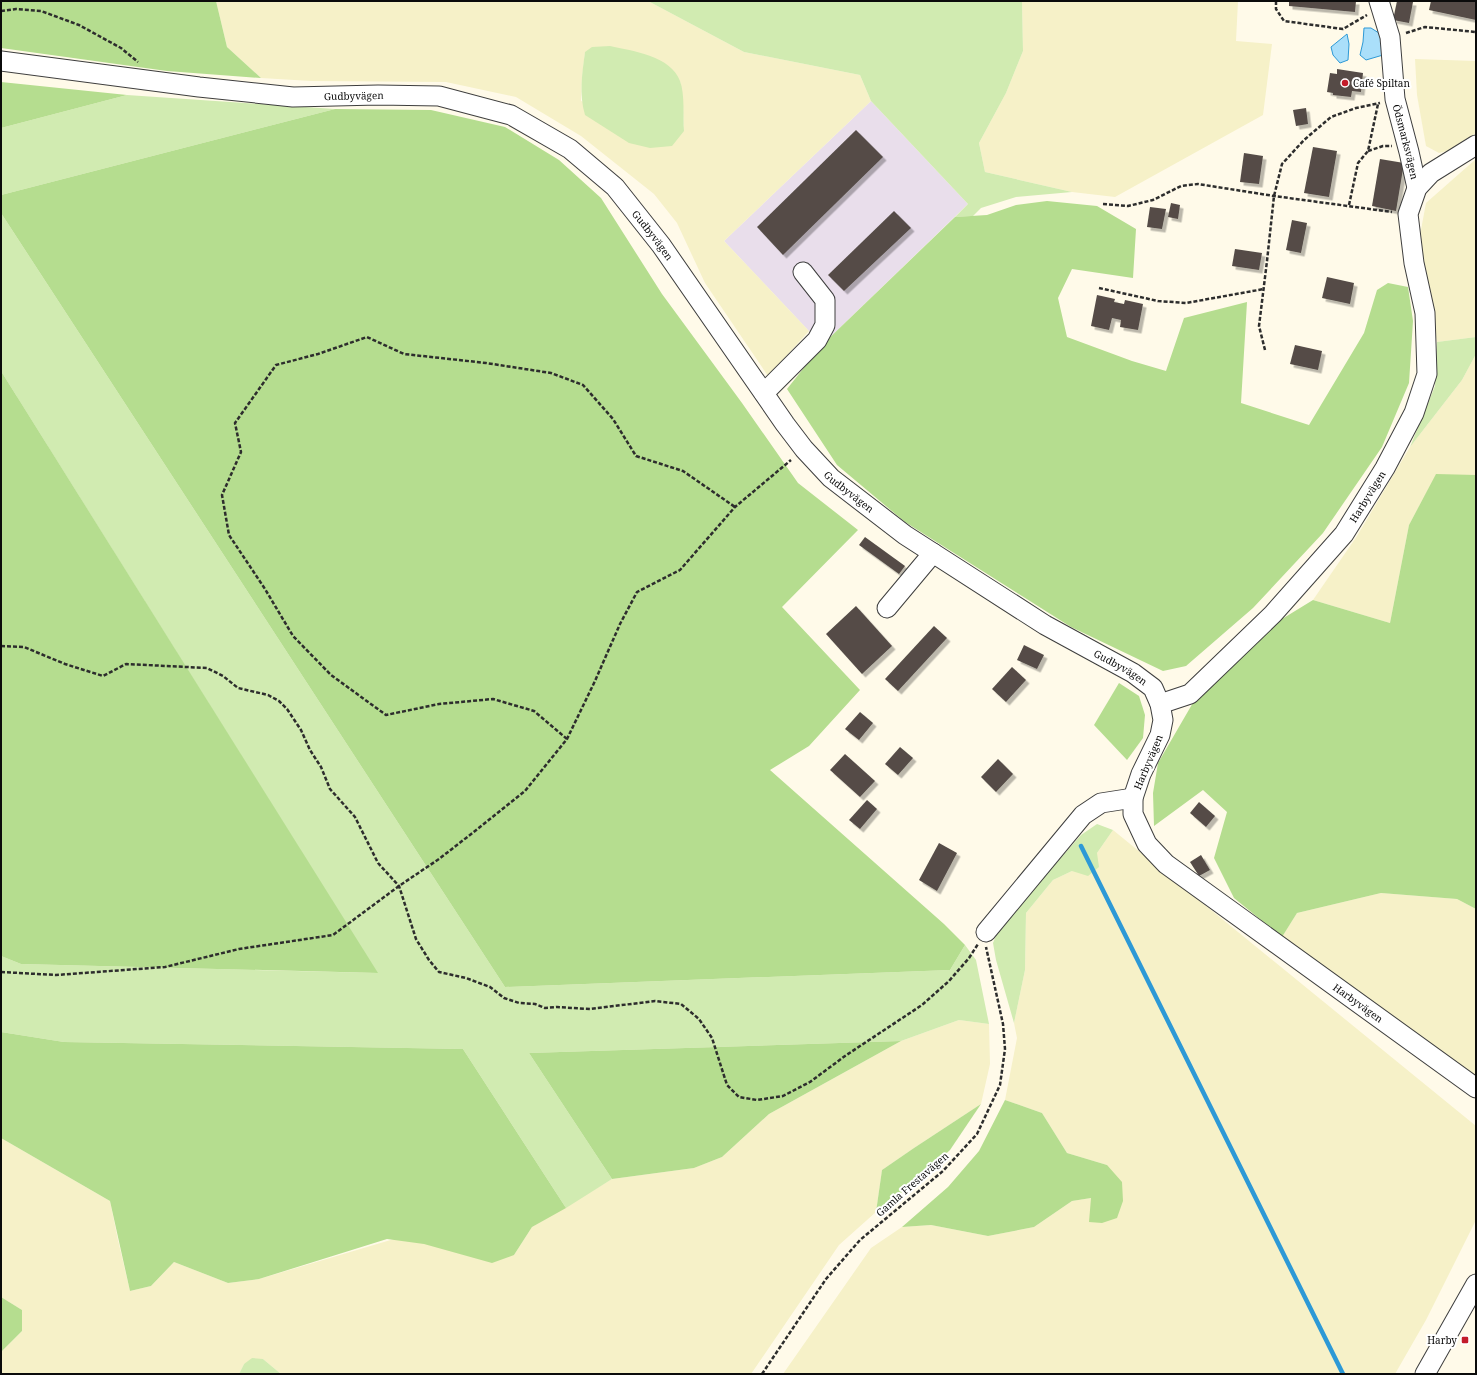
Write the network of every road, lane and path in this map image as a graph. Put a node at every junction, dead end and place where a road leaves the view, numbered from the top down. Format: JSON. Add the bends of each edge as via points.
{"nodes":[{"id":1,"x":1276,"y":1,"type":"edge"},
{"id":2,"x":1380,"y":4,"type":"edge"},
{"id":3,"x":1,"y":11,"type":"edge"},
{"id":4,"x":1476,"y":32,"type":"edge"},
{"id":5,"x":1390,"y":38,"type":"junction"},
{"id":6,"x":1,"y":61,"type":"edge"},
{"id":7,"x":142,"y":79,"type":"junction"},
{"id":8,"x":1386,"y":101,"type":"junction"},
{"id":9,"x":1476,"y":145,"type":"edge"},
{"id":10,"x":1368,"y":151,"type":"junction"},
{"id":11,"x":1409,"y":152,"type":"junction"},
{"id":12,"x":1416,"y":188,"type":"junction"},
{"id":13,"x":1274,"y":196,"type":"junction"},
{"id":14,"x":1103,"y":204,"type":"dead end"},
{"id":15,"x":1349,"y":205,"type":"junction"},
{"id":16,"x":1408,"y":214,"type":"junction"},
{"id":17,"x":803,"y":272,"type":"dead end"},
{"id":18,"x":1099,"y":288,"type":"dead end"},
{"id":19,"x":1264,"y":289,"type":"junction"},
{"id":20,"x":1265,"y":350,"type":"dead end"},
{"id":21,"x":764,"y":393,"type":"junction"},
{"id":22,"x":804,"y":449,"type":"junction"},
{"id":23,"x":735,"y":506,"type":"junction"},
{"id":24,"x":933,"y":553,"type":"junction"},
{"id":25,"x":887,"y":608,"type":"dead end"},
{"id":26,"x":1,"y":646,"type":"edge"},
{"id":27,"x":1160,"y":704,"type":"junction"},
{"id":28,"x":568,"y":739,"type":"junction"},
{"id":29,"x":1132,"y":798,"type":"junction"},
{"id":30,"x":399,"y":886,"type":"junction"},
{"id":31,"x":986,"y":932,"type":"junction"},
{"id":32,"x":1,"y":972,"type":"edge"},
{"id":33,"x":1476,"y":1088,"type":"edge"},
{"id":34,"x":1476,"y":1284,"type":"edge"},
{"id":35,"x":762,"y":1374,"type":"edge"},
{"id":36,"x":1425,"y":1374,"type":"edge"}],
"edges":[{"from":1,"to":2,"type":"path","via":[[1276,9],[1284,21],[1343,29]]},
{"from":2,"to":5,"type":"street","name":"Ödsmarksvägen"},
{"from":3,"to":7,"type":"path","via":[[41,11],[79,25],[121,48],[140,63]]},
{"from":4,"to":5,"type":"path","via":[[1425,27]]},
{"from":5,"to":8,"type":"street","name":"Ödsmarksvägen"},
{"from":6,"to":7,"type":"street","name":"Gudbyvägen"},
{"from":7,"to":21,"type":"street","name":"Gudbyvägen","via":[[293,98],[439,96],[511,115],[570,149],[615,187],[661,245]]},
{"from":8,"to":10,"type":"path"},
{"from":8,"to":11,"type":"street","name":"Ödsmarksvägen"},
{"from":8,"to":13,"type":"path","via":[[1331,117],[1304,140],[1282,164]]},
{"from":9,"to":12,"type":"street","name":"Harbyvägen","via":[[1431,173]]},
{"from":10,"to":11,"type":"path","via":[[1383,146]]},
{"from":10,"to":15,"type":"path","via":[[1358,163]]},
{"from":11,"to":12,"type":"street","name":"Ödsmarksvägen"},
{"from":12,"to":16,"type":"street","name":"Harbyvägen"},
{"from":13,"to":14,"type":"path","via":[[1198,184],[1181,186],[1153,200],[1128,206]]},
{"from":13,"to":15,"type":"path"},
{"from":13,"to":19,"type":"path"},
{"from":15,"to":16,"type":"path"},
{"from":16,"to":27,"type":"street","name":"Harbyvägen","via":[[1414,263],[1425,313],[1427,374],[1414,413],[1385,468],[1344,534],[1273,614],[1190,694]]},
{"from":17,"to":21,"type":"street","via":[[825,300],[825,325],[817,340]]},
{"from":18,"to":19,"type":"path","via":[[1158,301],[1186,303]]},
{"from":19,"to":20,"type":"path","via":[[1259,326]]},
{"from":21,"to":22,"type":"street","name":"Gudbyvägen"},
{"from":22,"to":23,"type":"path"},
{"from":22,"to":24,"type":"street","name":"Gudbyvägen","via":[[831,478],[905,535]]},
{"from":23,"to":28,"type":"path","via":[[680,570],[637,592]]},
{"from":23,"to":28,"type":"path","via":[[683,472],[636,456],[613,419],[583,385],[551,373],[404,354],[367,337],[276,365],[235,423],[241,452],[222,495],[229,535],[293,636],[331,675],[386,715],[439,704],[493,699],[534,711]]},
{"from":24,"to":25,"type":"street"},
{"from":24,"to":27,"type":"street","name":"Gudbyvägen","via":[[1045,625],[1133,673],[1153,688]]},
{"from":26,"to":30,"type":"path","via":[[24,647],[103,676],[126,664],[206,668],[223,676],[238,688],[268,695],[279,701],[301,730],[330,789],[355,817],[378,863]]},
{"from":27,"to":29,"type":"street","name":"Harbyvägen","via":[[1163,720],[1160,735]]},
{"from":28,"to":30,"type":"path","via":[[525,791],[457,845]]},
{"from":29,"to":31,"type":"street","name":"Harbyvägen","via":[[1101,803],[1083,815]]},
{"from":29,"to":33,"type":"street","name":"Harbyvägen","via":[[1133,814],[1148,844],[1166,864]]},
{"from":30,"to":31,"type":"path","via":[[416,939],[439,972],[490,987],[504,998],[544,1008],[590,1009],[654,1001],[681,1004],[699,1019],[712,1038],[727,1085],[739,1097],[757,1100],[783,1096],[810,1082],[922,1005],[949,982]]},
{"from":30,"to":32,"type":"path","via":[[333,935],[239,949],[165,967],[56,974]]},
{"from":31,"to":35,"type":"path","name":"Gamla Frestavägen","via":[[986,951],[1003,1024],[1005,1049],[1000,1085],[976,1134],[943,1171],[860,1240],[826,1279]]},
{"from":34,"to":36,"type":"street"}]}
